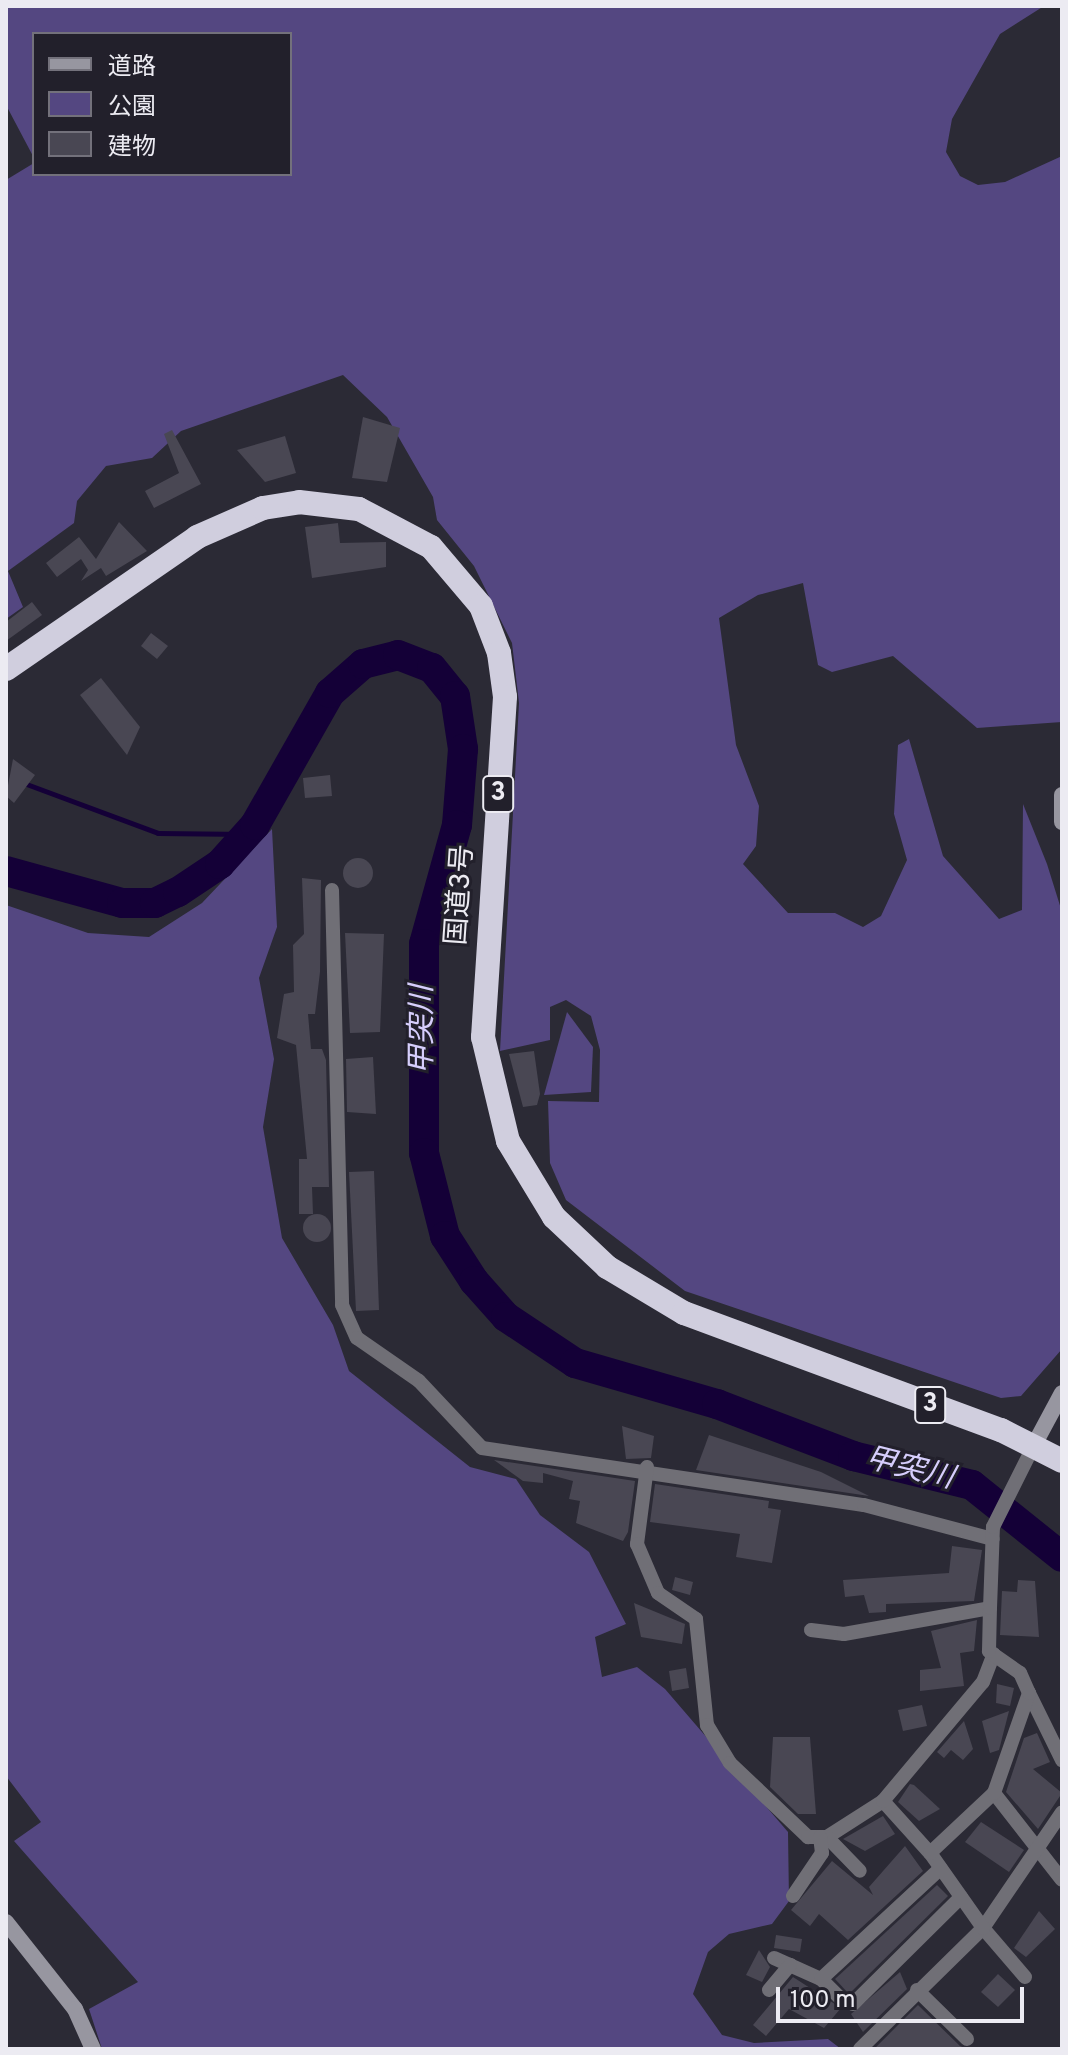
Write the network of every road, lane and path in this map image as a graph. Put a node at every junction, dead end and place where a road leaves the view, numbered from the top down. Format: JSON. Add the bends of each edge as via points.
{"nodes":[{"id":1,"x":6,"y":669,"type":"edge"},
{"id":2,"x":1062,"y":795,"type":"edge"},
{"id":3,"x":1062,"y":822,"type":"edge"},
{"id":4,"x":332,"y":890,"type":"dead end"},
{"id":5,"x":1062,"y":1393,"type":"edge"},
{"id":6,"x":1029,"y":1456,"type":"junction"},
{"id":7,"x":1062,"y":1461,"type":"edge"},
{"id":8,"x":647,"y":1467,"type":"junction"},
{"id":9,"x":993,"y":1533,"type":"junction"},
{"id":10,"x":990,"y":1608,"type":"junction"},
{"id":11,"x":811,"y":1630,"type":"dead end"},
{"id":12,"x":994,"y":1654,"type":"junction"},
{"id":13,"x":1029,"y":1693,"type":"junction"},
{"id":14,"x":1062,"y":1760,"type":"edge"},
{"id":15,"x":994,"y":1793,"type":"junction"},
{"id":16,"x":883,"y":1801,"type":"junction"},
{"id":17,"x":1062,"y":1812,"type":"edge"},
{"id":18,"x":823,"y":1837,"type":"junction"},
{"id":19,"x":1038,"y":1848,"type":"junction"},
{"id":20,"x":930,"y":1853,"type":"junction"},
{"id":21,"x":941,"y":1868,"type":"junction"},
{"id":22,"x":860,"y":1871,"type":"dead end"},
{"id":23,"x":1062,"y":1880,"type":"edge"},
{"id":24,"x":793,"y":1896,"type":"dead end"},
{"id":25,"x":961,"y":1897,"type":"junction"},
{"id":26,"x":6,"y":1922,"type":"edge"},
{"id":27,"x":983,"y":1928,"type":"junction"},
{"id":28,"x":774,"y":1958,"type":"dead end"},
{"id":29,"x":790,"y":1965,"type":"junction"},
{"id":30,"x":1025,"y":1977,"type":"dead end"},
{"id":31,"x":821,"y":1979,"type":"junction"},
{"id":32,"x":769,"y":1990,"type":"dead end"},
{"id":33,"x":917,"y":1990,"type":"junction"},
{"id":34,"x":967,"y":2039,"type":"dead end"},
{"id":35,"x":93,"y":2049,"type":"edge"},
{"id":36,"x":860,"y":2049,"type":"edge"}],
"edges":[{"from":1,"to":6,"type":"highway","name":"国道3号","number":"3","via":[[197,537],[263,508],[299,502],[359,509],[431,547],[469,587],[499,653],[505,697],[483,1037],[497,1109],[523,1172],[587,1252],[684,1313]]},
{"from":2,"to":3,"type":"street"},
{"from":4,"to":8,"type":"street","via":[[348,1329],[419,1381],[482,1448]]},
{"from":5,"to":6,"type":"street"},
{"from":6,"to":7,"type":"highway","name":"国道3号","number":"3"},
{"from":6,"to":9,"type":"street"},
{"from":8,"to":9,"type":"street"},
{"from":8,"to":18,"type":"street","via":[[637,1544],[658,1593],[696,1619],[707,1725],[730,1763],[782,1818]]},
{"from":9,"to":10,"type":"street"},
{"from":10,"to":11,"type":"street","via":[[844,1634]]},
{"from":10,"to":12,"type":"street"},
{"from":12,"to":13,"type":"street","via":[[1020,1673]]},
{"from":12,"to":16,"type":"street","via":[[983,1682]]},
{"from":13,"to":14,"type":"street"},
{"from":13,"to":15,"type":"street"},
{"from":15,"to":19,"type":"street"},
{"from":15,"to":20,"type":"street"},
{"from":16,"to":18,"type":"street"},
{"from":16,"to":20,"type":"street"},
{"from":17,"to":19,"type":"street"},
{"from":18,"to":22,"type":"street"},
{"from":18,"to":24,"type":"street","via":[[822,1853]]},
{"from":19,"to":23,"type":"street"},
{"from":19,"to":27,"type":"street"},
{"from":20,"to":21,"type":"street"},
{"from":21,"to":25,"type":"street"},
{"from":21,"to":31,"type":"street"},
{"from":25,"to":27,"type":"street"},
{"from":25,"to":31,"type":"street","via":[[847,2001]]},
{"from":26,"to":35,"type":"street","via":[[75,2009]]},
{"from":27,"to":30,"type":"street"},
{"from":27,"to":33,"type":"street"},
{"from":28,"to":29,"type":"street"},
{"from":29,"to":31,"type":"street"},
{"from":29,"to":32,"type":"street"},
{"from":33,"to":34,"type":"street"},
{"from":33,"to":36,"type":"street"}]}
